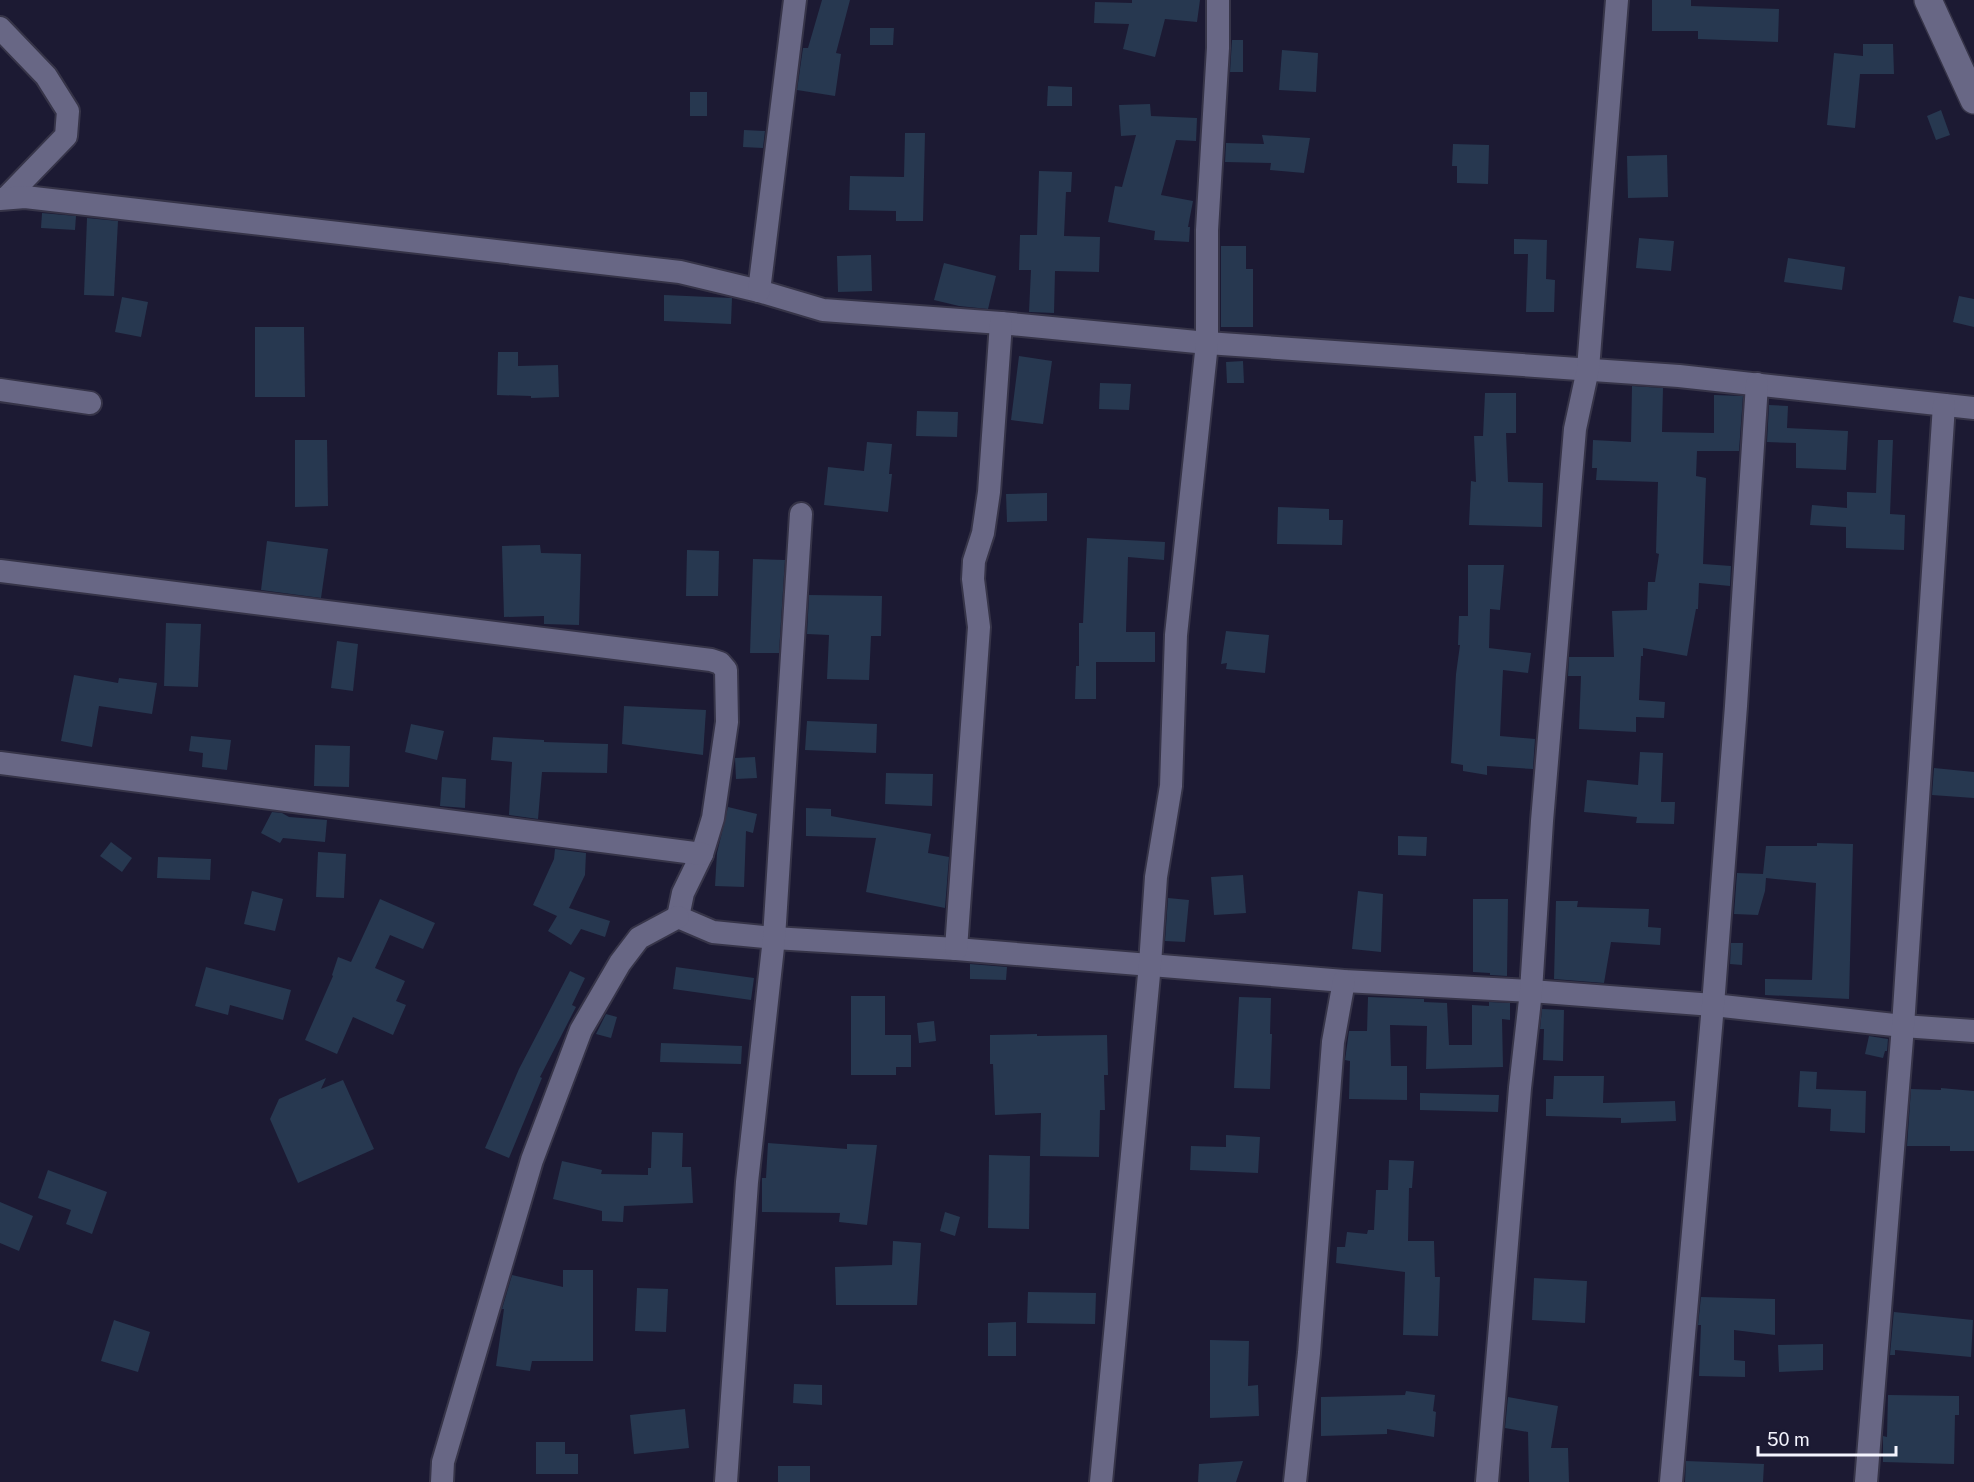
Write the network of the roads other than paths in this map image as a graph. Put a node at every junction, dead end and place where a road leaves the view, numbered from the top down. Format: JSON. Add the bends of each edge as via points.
{"nodes":[{"id":1,"x":795,"y":0,"type":"edge"},
{"id":2,"x":1218,"y":0,"type":"edge"},
{"id":3,"x":1617,"y":0,"type":"edge"},
{"id":4,"x":1928,"y":0,"type":"edge"},
{"id":5,"x":0,"y":28,"type":"edge"},
{"id":6,"x":1974,"y":100,"type":"edge"},
{"id":7,"x":3,"y":198,"type":"edge"},
{"id":8,"x":759,"y":291,"type":"junction"},
{"id":9,"x":1001,"y":323,"type":"junction"},
{"id":10,"x":1207,"y":343,"type":"junction"},
{"id":11,"x":1588,"y":369,"type":"junction"},
{"id":12,"x":1756,"y":384,"type":"junction"},
{"id":13,"x":0,"y":390,"type":"edge"},
{"id":14,"x":90,"y":403,"type":"dead end"},
{"id":15,"x":1944,"y":405,"type":"junction"},
{"id":16,"x":1974,"y":408,"type":"edge"},
{"id":17,"x":801,"y":514,"type":"dead end"},
{"id":18,"x":0,"y":571,"type":"edge"},
{"id":19,"x":0,"y":764,"type":"edge"},
{"id":20,"x":702,"y":854,"type":"junction"},
{"id":21,"x":678,"y":917,"type":"junction"},
{"id":22,"x":774,"y":938,"type":"junction"},
{"id":23,"x":956,"y":949,"type":"junction"},
{"id":24,"x":1150,"y":964,"type":"junction"},
{"id":25,"x":1344,"y":981,"type":"junction"},
{"id":26,"x":1531,"y":991,"type":"junction"},
{"id":27,"x":1713,"y":1005,"type":"junction"},
{"id":28,"x":1903,"y":1026,"type":"junction"},
{"id":29,"x":1974,"y":1030,"type":"edge"},
{"id":30,"x":442,"y":1482,"type":"edge"},
{"id":31,"x":726,"y":1482,"type":"edge"},
{"id":32,"x":1101,"y":1482,"type":"edge"},
{"id":33,"x":1294,"y":1482,"type":"edge"},
{"id":34,"x":1487,"y":1482,"type":"edge"},
{"id":35,"x":1671,"y":1482,"type":"edge"},
{"id":36,"x":1866,"y":1482,"type":"edge"}],
"edges":[{"from":1,"to":8,"type":"street"},
{"from":2,"to":10,"type":"street","via":[[1207,230]]},
{"from":3,"to":11,"type":"street"},
{"from":4,"to":6,"type":"street"},
{"from":5,"to":7,"type":"street","via":[[46,76],[68,111],[66,136]]},
{"from":7,"to":8,"type":"street","via":[[680,272]]},
{"from":8,"to":9,"type":"street","via":[[823,310]]},
{"from":9,"to":10,"type":"street"},
{"from":9,"to":23,"type":"street","via":[[989,492],[983,534],[974,561],[979,627]]},
{"from":10,"to":11,"type":"street"},
{"from":10,"to":24,"type":"street","via":[[1176,635],[1171,786],[1156,877]]},
{"from":11,"to":12,"type":"street"},
{"from":11,"to":26,"type":"street","via":[[1575,429]]},
{"from":12,"to":15,"type":"street"},
{"from":12,"to":27,"type":"street"},
{"from":13,"to":14,"type":"street"},
{"from":15,"to":16,"type":"street"},
{"from":15,"to":28,"type":"street"},
{"from":17,"to":22,"type":"street"},
{"from":18,"to":20,"type":"street","via":[[720,663],[726,670],[727,722],[713,818]]},
{"from":19,"to":20,"type":"street"},
{"from":20,"to":21,"type":"street","via":[[683,892]]},
{"from":21,"to":22,"type":"street","via":[[713,932]]},
{"from":21,"to":30,"type":"street","via":[[639,938],[581,1030],[532,1160],[443,1462]]},
{"from":22,"to":23,"type":"street"},
{"from":22,"to":31,"type":"street","via":[[747,1182]]},
{"from":23,"to":24,"type":"street"},
{"from":24,"to":25,"type":"street"},
{"from":24,"to":32,"type":"street"},
{"from":25,"to":26,"type":"street"},
{"from":25,"to":33,"type":"street","via":[[1334,1042],[1309,1353]]},
{"from":26,"to":27,"type":"street"},
{"from":26,"to":34,"type":"street"},
{"from":27,"to":28,"type":"street"},
{"from":27,"to":35,"type":"street"},
{"from":28,"to":29,"type":"street"},
{"from":28,"to":36,"type":"street"}]}
